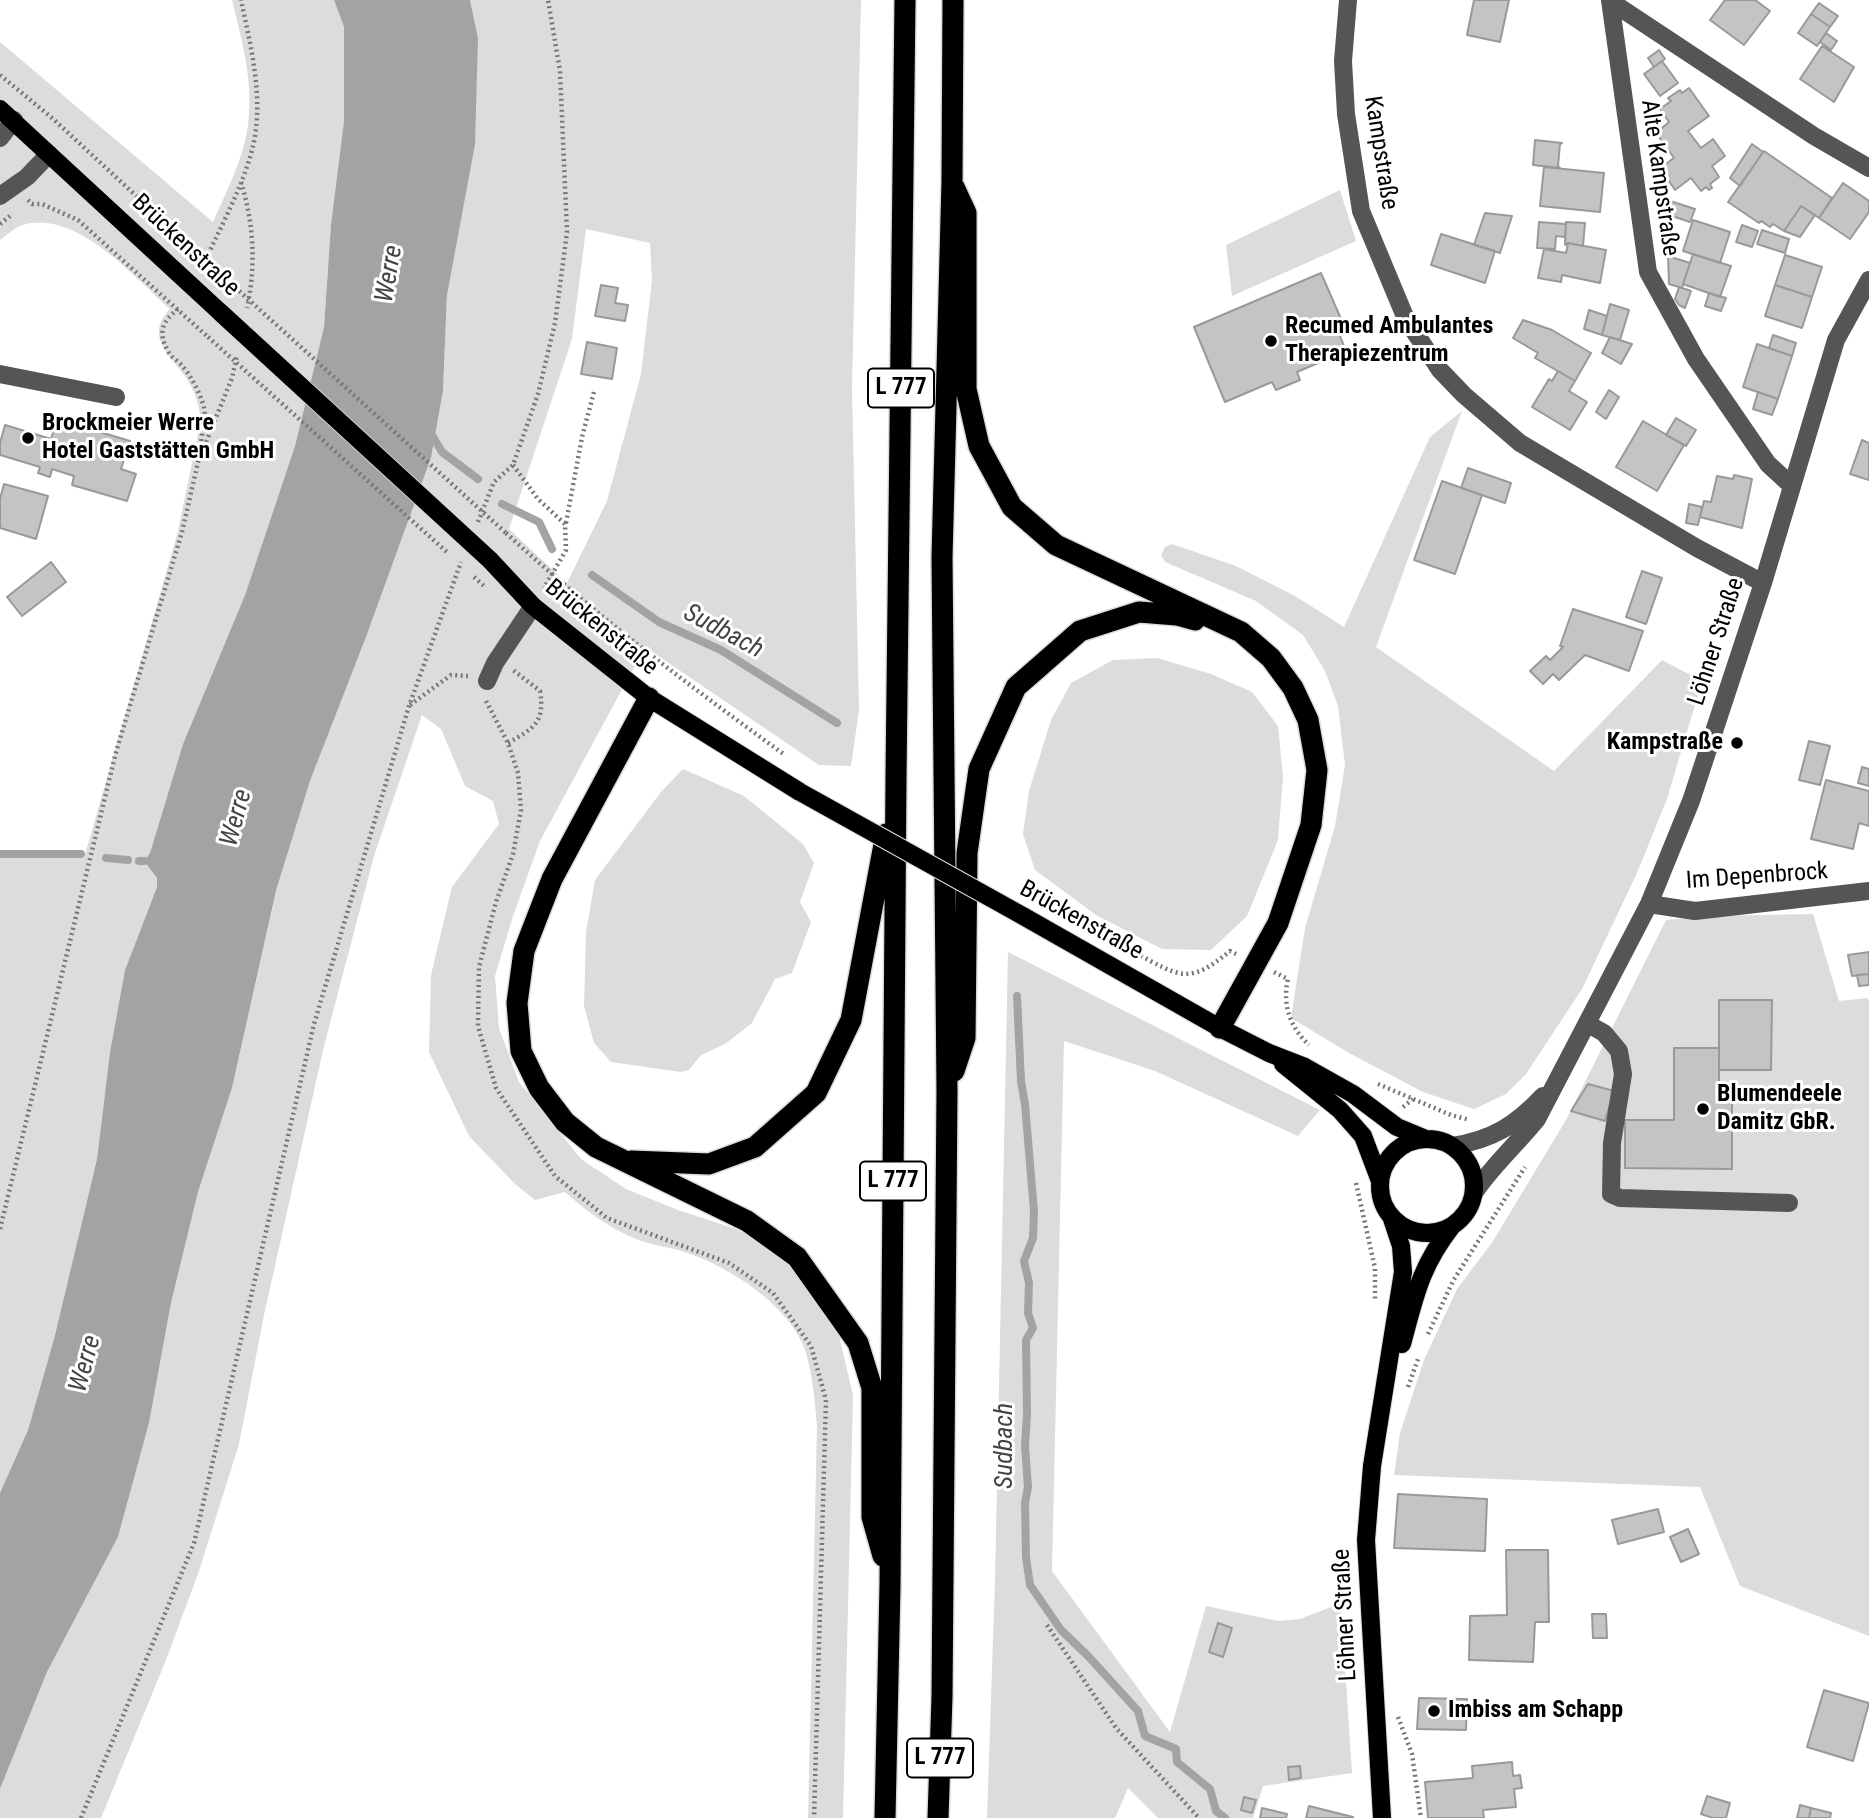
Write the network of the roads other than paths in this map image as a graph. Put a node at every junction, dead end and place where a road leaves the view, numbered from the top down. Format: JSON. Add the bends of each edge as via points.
{"nodes":[{"id":1,"x":905,"y":0,"type":"edge"},
{"id":2,"x":953,"y":0,"type":"edge"},
{"id":3,"x":1348,"y":0,"type":"edge"},
{"id":4,"x":1610,"y":0,"type":"edge"},
{"id":5,"x":7,"y":115,"type":"edge"},
{"id":6,"x":0,"y":138,"type":"edge"},
{"id":7,"x":49,"y":154,"type":"junction"},
{"id":8,"x":1869,"y":168,"type":"edge"},
{"id":9,"x":951,"y":181,"type":"junction"},
{"id":10,"x":7,"y":191,"type":"edge"},
{"id":11,"x":1869,"y":280,"type":"edge"},
{"id":12,"x":0,"y":374,"type":"edge"},
{"id":13,"x":116,"y":397,"type":"dead end"},
{"id":14,"x":1792,"y":486,"type":"junction"},
{"id":15,"x":1763,"y":583,"type":"junction"},
{"id":16,"x":533,"y":606,"type":"junction"},
{"id":17,"x":1241,"y":632,"type":"junction"},
{"id":18,"x":487,"y":681,"type":"road end"},
{"id":19,"x":649,"y":698,"type":"junction"},
{"id":20,"x":896,"y":777,"type":"junction"},
{"id":21,"x":1869,"y":891,"type":"edge"},
{"id":22,"x":1649,"y":904,"type":"junction"},
{"id":23,"x":1588,"y":1024,"type":"junction"},
{"id":24,"x":1220,"y":1028,"type":"junction"},
{"id":25,"x":1269,"y":1052,"type":"junction"},
{"id":26,"x":1553,"y":1087,"type":"junction"},
{"id":27,"x":947,"y":1090,"type":"junction"},
{"id":28,"x":1426,"y":1139,"type":"junction"},
{"id":29,"x":1452,"y":1146,"type":"junction"},
{"id":30,"x":620,"y":1161,"type":"junction"},
{"id":31,"x":1380,"y":1181,"type":"junction"},
{"id":32,"x":1474,"y":1193,"type":"junction"},
{"id":33,"x":1789,"y":1203,"type":"dead end"},
{"id":34,"x":1392,"y":1219,"type":"junction"},
{"id":35,"x":1452,"y":1226,"type":"junction"},
{"id":36,"x":1382,"y":1411,"type":"junction"},
{"id":37,"x":890,"y":1585,"type":"junction"},
{"id":38,"x":885,"y":1818,"type":"edge"},
{"id":39,"x":938,"y":1818,"type":"edge"},
{"id":40,"x":1382,"y":1818,"type":"edge"}],
"edges":[{"from":1,"to":20,"type":"highway","number":"L 777"},
{"from":2,"to":9,"type":"highway","number":"L 777"},
{"from":3,"to":15,"type":"street","name":"Kampstraße","via":[[1343,61],[1346,114],[1361,211],[1406,318],[1440,370],[1520,443]]},
{"from":4,"to":8,"type":"street","name":"Alte Kampstraße"},
{"from":4,"to":14,"type":"street","name":"Alte Kampstraße","via":[[1648,272],[1696,359],[1769,464]]},
{"from":5,"to":6,"type":"street"},
{"from":5,"to":7,"type":"main road","name":"Brückenstraße"},
{"from":7,"to":10,"type":"street"},
{"from":7,"to":16,"type":"main road","name":"Brückenstraße","bridge":true,"via":[[490,560]]},
{"from":9,"to":17,"type":"highway","number":"L 777","via":[[966,213],[966,389],[979,446],[1013,507],[1056,545]]},
{"from":9,"to":27,"type":"highway","number":"L 777","via":[[942,557]]},
{"from":11,"to":14,"type":"street","name":"Löhner Straße","via":[[1836,340]]},
{"from":12,"to":13,"type":"street"},
{"from":14,"to":15,"type":"street","name":"Löhner Straße"},
{"from":15,"to":22,"type":"street","name":"Löhner Straße","via":[[1691,801]]},
{"from":16,"to":18,"type":"street"},
{"from":16,"to":19,"type":"main road","name":"Brückenstraße"},
{"from":17,"to":24,"type":"highway","number":"L 777","via":[[1271,658],[1293,688],[1308,720],[1317,770],[1311,825],[1278,923]]},
{"from":17,"to":27,"type":"highway","via":[[1177,615],[1139,612],[1080,631],[1016,687],[979,769],[967,853],[965,1038]]},
{"from":19,"to":24,"type":"main road","name":"Brückenstraße","bridge":true,"via":[[800,792]]},
{"from":19,"to":30,"type":"highway","number":"L 777","via":[[552,879],[524,951],[517,1003],[521,1051],[539,1088],[565,1122]]},
{"from":20,"to":30,"type":"highway","via":[[851,1020],[816,1093],[755,1147],[709,1164]]},
{"from":20,"to":37,"type":"highway","number":"L 777"},
{"from":21,"to":22,"type":"street","name":"Im Depenbrock","via":[[1695,911]]},
{"from":22,"to":23,"type":"street","name":"Löhner Straße"},
{"from":23,"to":26,"type":"street","name":"Löhner Straße"},
{"from":23,"to":33,"type":"street","via":[[1604,1033],[1619,1051],[1623,1074],[1612,1143],[1611,1194],[1620,1198]]},
{"from":24,"to":25,"type":"main road","name":"Brückenstraße"},
{"from":25,"to":28,"type":"main road","name":"Brückenstraße","via":[[1305,1067],[1353,1094],[1397,1127]]},
{"from":25,"to":31,"type":"main road","name":"Brückenstraße","via":[[1340,1110],[1363,1136]]},
{"from":26,"to":29,"type":"street","name":"Löhner Straße","via":[[1491,1137]]},
{"from":26,"to":32,"type":"street","name":"Löhner Straße","via":[[1537,1119],[1487,1172]]},
{"from":27,"to":39,"type":"highway","number":"L 777"},
{"from":28,"to":29,"type":"main road"},
{"from":28,"to":31,"type":"main road","via":[[1413,1141],[1391,1156]]},
{"from":29,"to":32,"type":"main road","via":[[1470,1167]]},
{"from":30,"to":37,"type":"highway","number":"L 777","via":[[747,1221],[797,1257],[858,1343],[872,1388],[872,1517]]},
{"from":31,"to":34,"type":"main road"},
{"from":32,"to":35,"type":"main road","via":[[1462,1218]]},
{"from":34,"to":35,"type":"main road","via":[[1415,1232],[1440,1232]]},
{"from":34,"to":36,"type":"main road","name":"Löhner Straße","via":[[1403,1272]]},
{"from":35,"to":36,"type":"main road","name":"Löhner Straße","via":[[1421,1275]]},
{"from":36,"to":40,"type":"main road","name":"Löhner Straße","via":[[1366,1540]]},
{"from":37,"to":38,"type":"highway","number":"L 777"}]}
